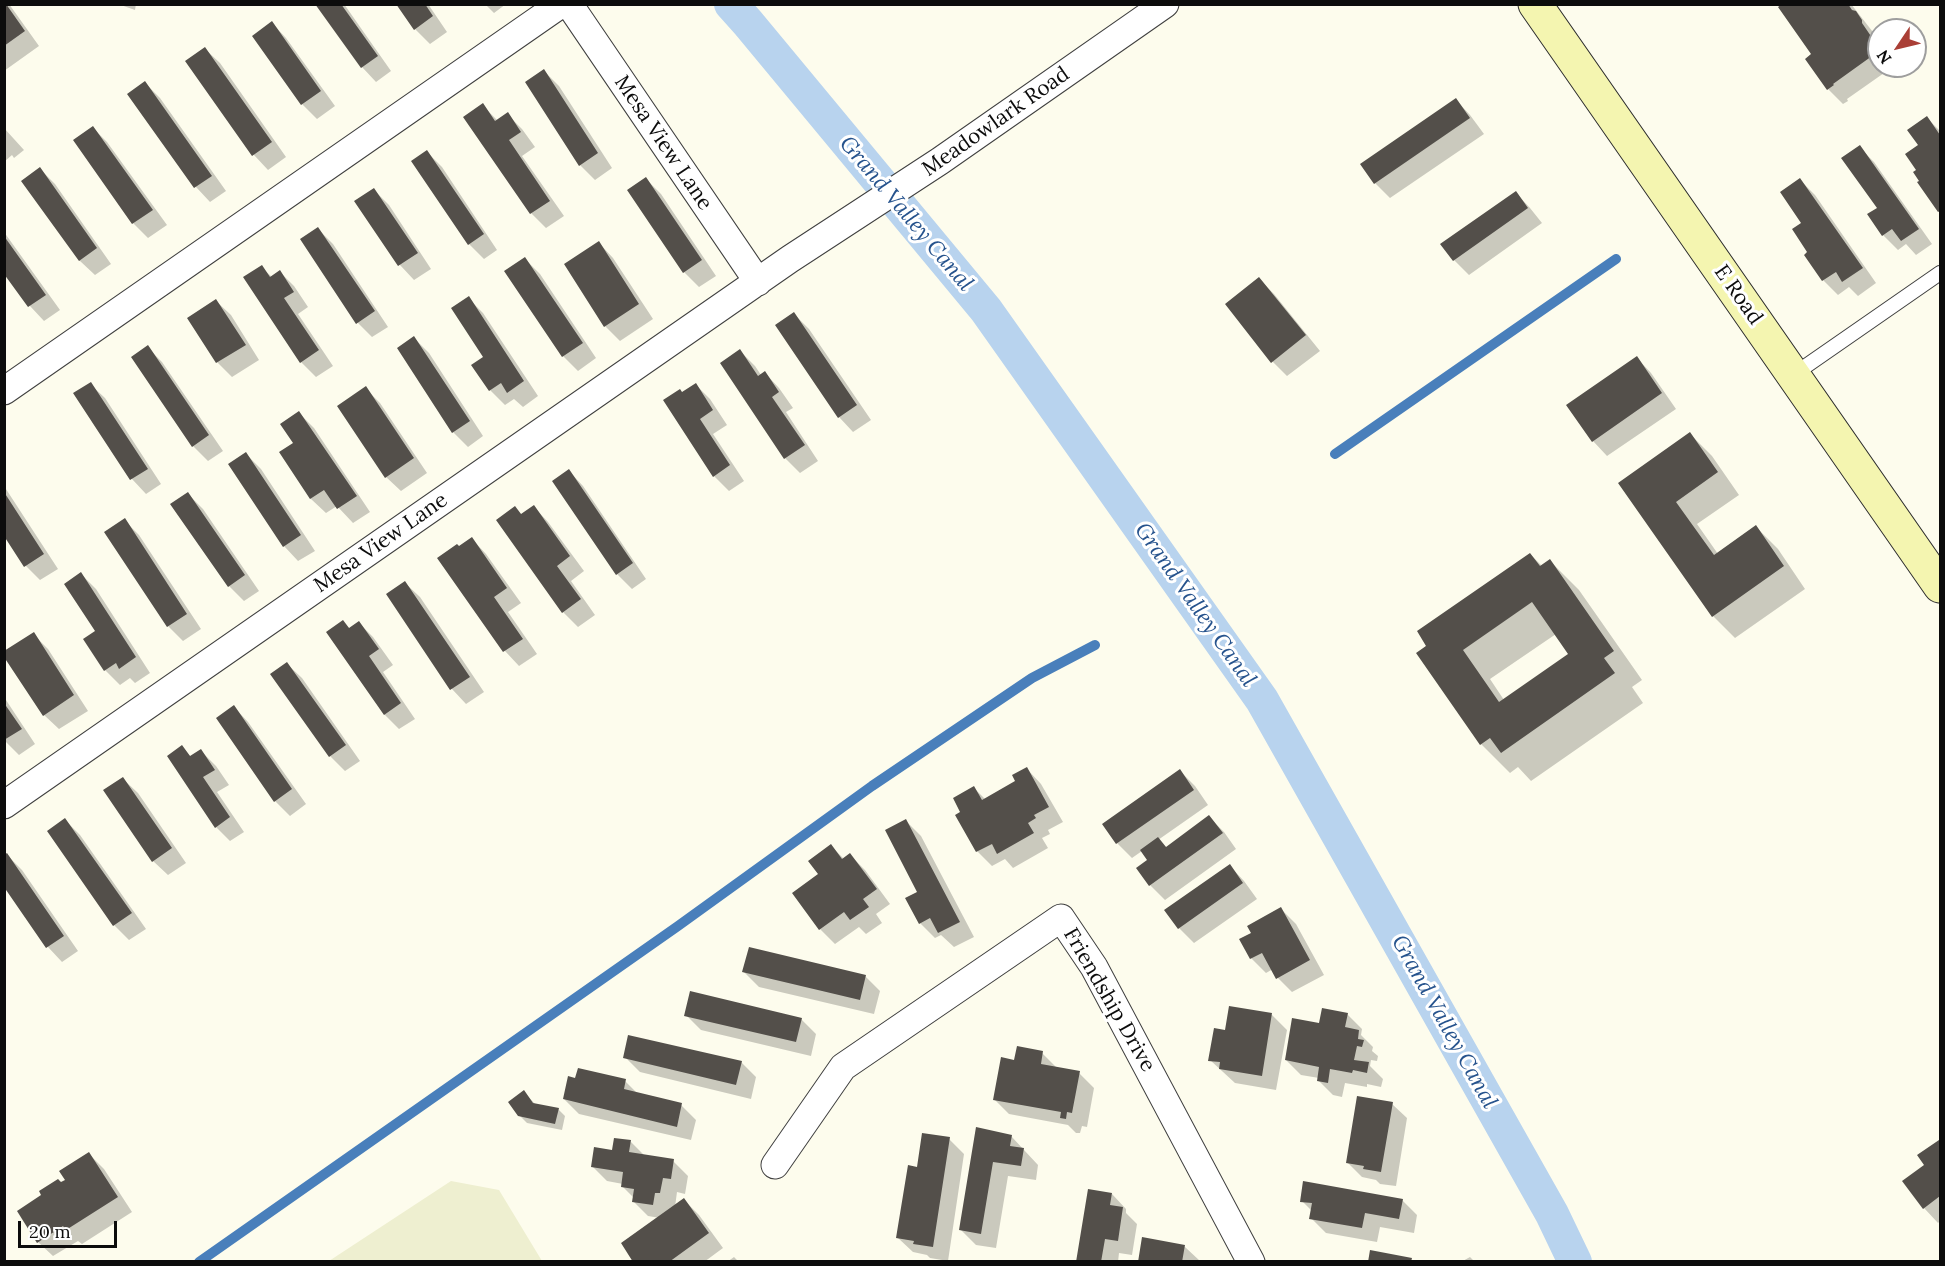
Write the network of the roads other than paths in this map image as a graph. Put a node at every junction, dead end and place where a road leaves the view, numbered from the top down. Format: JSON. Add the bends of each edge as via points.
{"nodes":[{"id":1,"x":561,"y":4,"type":"edge"},
{"id":2,"x":569,"y":4,"type":"edge"},
{"id":3,"x":1165,"y":4,"type":"edge"},
{"id":4,"x":1535,"y":4,"type":"edge"},
{"id":5,"x":825,"y":235,"type":"joint"},
{"id":6,"x":1941,"y":273,"type":"edge"},
{"id":7,"x":758,"y":282,"type":"junction"},
{"id":8,"x":1793,"y":375,"type":"junction"},
{"id":9,"x":4,"y":391,"type":"edge"},
{"id":10,"x":1941,"y":586,"type":"edge"},
{"id":11,"x":4,"y":805,"type":"edge"},
{"id":12,"x":775,"y":1165,"type":"dead end"},
{"id":13,"x":1251,"y":1262,"type":"edge"}],
"edges":[{"from":1,"to":9,"type":"street"},
{"from":2,"to":7,"type":"street","name":"Mesa View Lane"},
{"from":3,"to":5,"type":"street","name":"Meadowlark Road","via":[[940,161]]},
{"from":4,"to":8,"type":"street","name":"E Road"},
{"from":5,"to":7,"type":"street","name":"Mesa View Lane"},
{"from":6,"to":8,"type":"lane"},
{"from":7,"to":11,"type":"street","name":"Mesa View Lane"},
{"from":8,"to":10,"type":"street","name":"E Road"},
{"from":12,"to":13,"type":"street","name":"Friendship Drive","via":[[843,1066],[1061,918],[1094,967]]}]}
